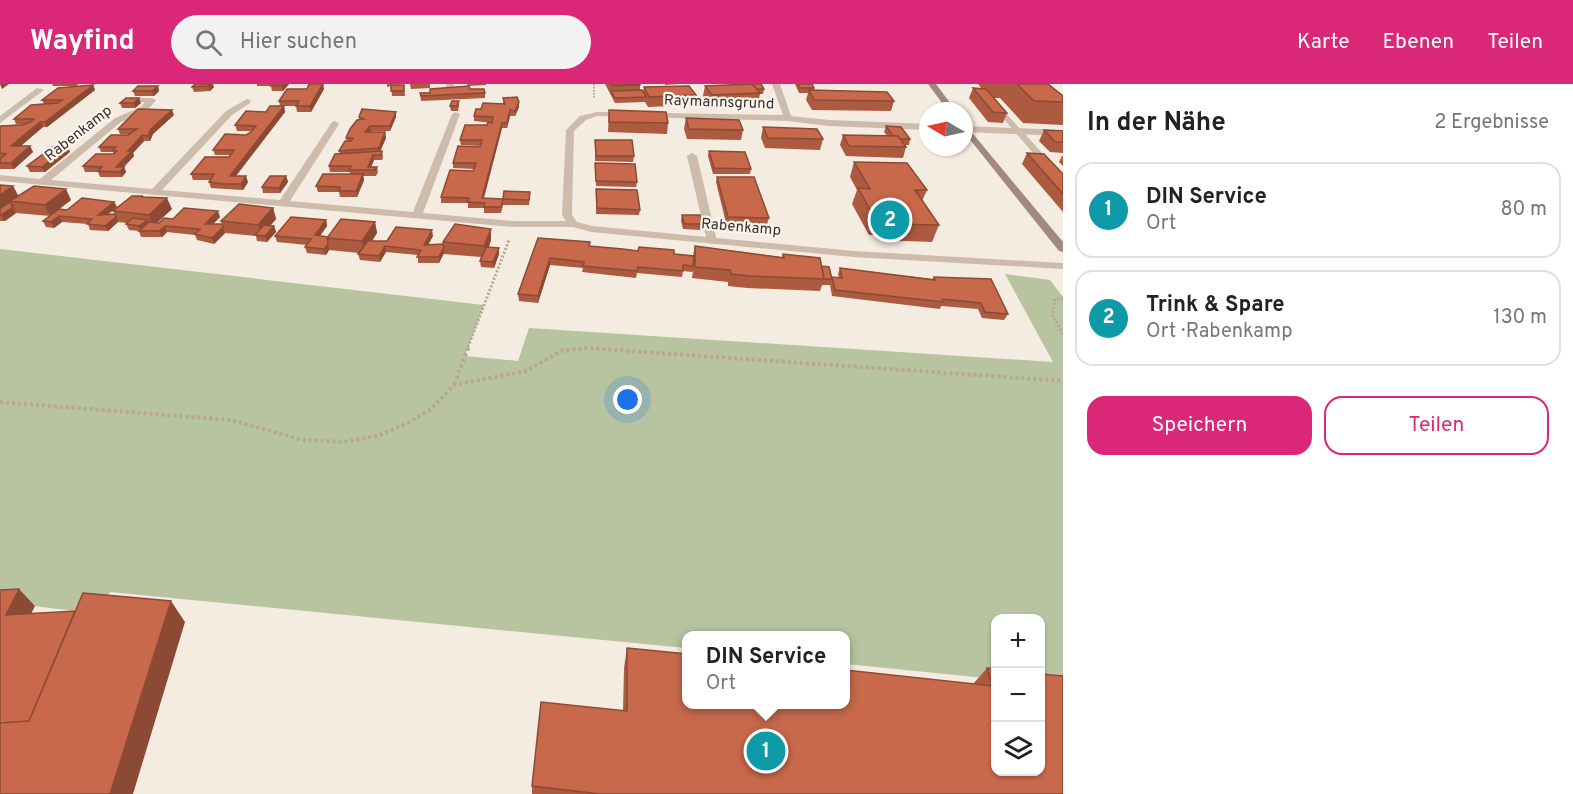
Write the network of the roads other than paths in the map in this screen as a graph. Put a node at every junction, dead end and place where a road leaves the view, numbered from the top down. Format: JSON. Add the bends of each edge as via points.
{"nodes":[{"id":1,"x":776,"y":84,"type":"edge"},
{"id":2,"x":932,"y":84,"type":"edge"},
{"id":3,"x":40,"y":90,"type":"dead end"},
{"id":4,"x":992,"y":99,"type":"edge"},
{"id":5,"x":136,"y":100,"type":"edge"},
{"id":6,"x":247,"y":101,"type":"dead end"},
{"id":7,"x":945,"y":102,"type":"edge"},
{"id":8,"x":456,"y":114,"type":"edge"},
{"id":9,"x":788,"y":118,"type":"junction"},
{"id":10,"x":0,"y":120,"type":"edge"},
{"id":11,"x":335,"y":124,"type":"dead end"},
{"id":12,"x":919,"y":127,"type":"edge"},
{"id":13,"x":973,"y":128,"type":"edge"},
{"id":14,"x":1019,"y":131,"type":"junction"},
{"id":15,"x":1063,"y":133,"type":"edge"},
{"id":16,"x":973,"y":138,"type":"edge"},
{"id":17,"x":693,"y":156,"type":"dead end"},
{"id":18,"x":0,"y":177,"type":"edge"},
{"id":19,"x":1063,"y":182,"type":"edge"},
{"id":20,"x":42,"y":183,"type":"junction"},
{"id":21,"x":155,"y":191,"type":"junction"},
{"id":22,"x":284,"y":202,"type":"junction"},
{"id":23,"x":417,"y":215,"type":"junction"},
{"id":24,"x":573,"y":224,"type":"junction"},
{"id":25,"x":712,"y":240,"type":"junction"},
{"id":26,"x":1063,"y":249,"type":"edge"},
{"id":27,"x":1063,"y":266,"type":"edge"}],
"edges":[{"from":1,"to":9,"type":"street","name":"Raymannsgrund"},
{"from":2,"to":7,"type":"main road"},
{"from":3,"to":10,"type":"street"},
{"from":4,"to":14,"type":"street"},
{"from":5,"to":20,"type":"street","name":"Rabenkamp","via":[[152,100],[144,109],[118,120]]},
{"from":6,"to":21,"type":"street","via":[[230,113]]},
{"from":8,"to":23,"type":"street"},
{"from":9,"to":12,"type":"street","name":"Raymannsgrund"},
{"from":9,"to":24,"type":"street","name":"Raymannsgrund","via":[[611,113],[583,118],[570,130],[567,215]]},
{"from":11,"to":22,"type":"street"},
{"from":13,"to":14,"type":"street"},
{"from":14,"to":15,"type":"street"},
{"from":14,"to":19,"type":"street"},
{"from":16,"to":26,"type":"main road"},
{"from":17,"to":25,"type":"street"},
{"from":18,"to":20,"type":"street","name":"Rabenkamp"},
{"from":20,"to":21,"type":"street","name":"Rabenkamp"},
{"from":21,"to":22,"type":"street","name":"Rabenkamp"},
{"from":22,"to":23,"type":"street","name":"Rabenkamp"},
{"from":23,"to":24,"type":"street","name":"Rabenkamp","via":[[514,224]]},
{"from":24,"to":25,"type":"street","name":"Rabenkamp","via":[[591,230]]},
{"from":25,"to":27,"type":"street","name":"Rabenkamp","via":[[854,254]]}]}
